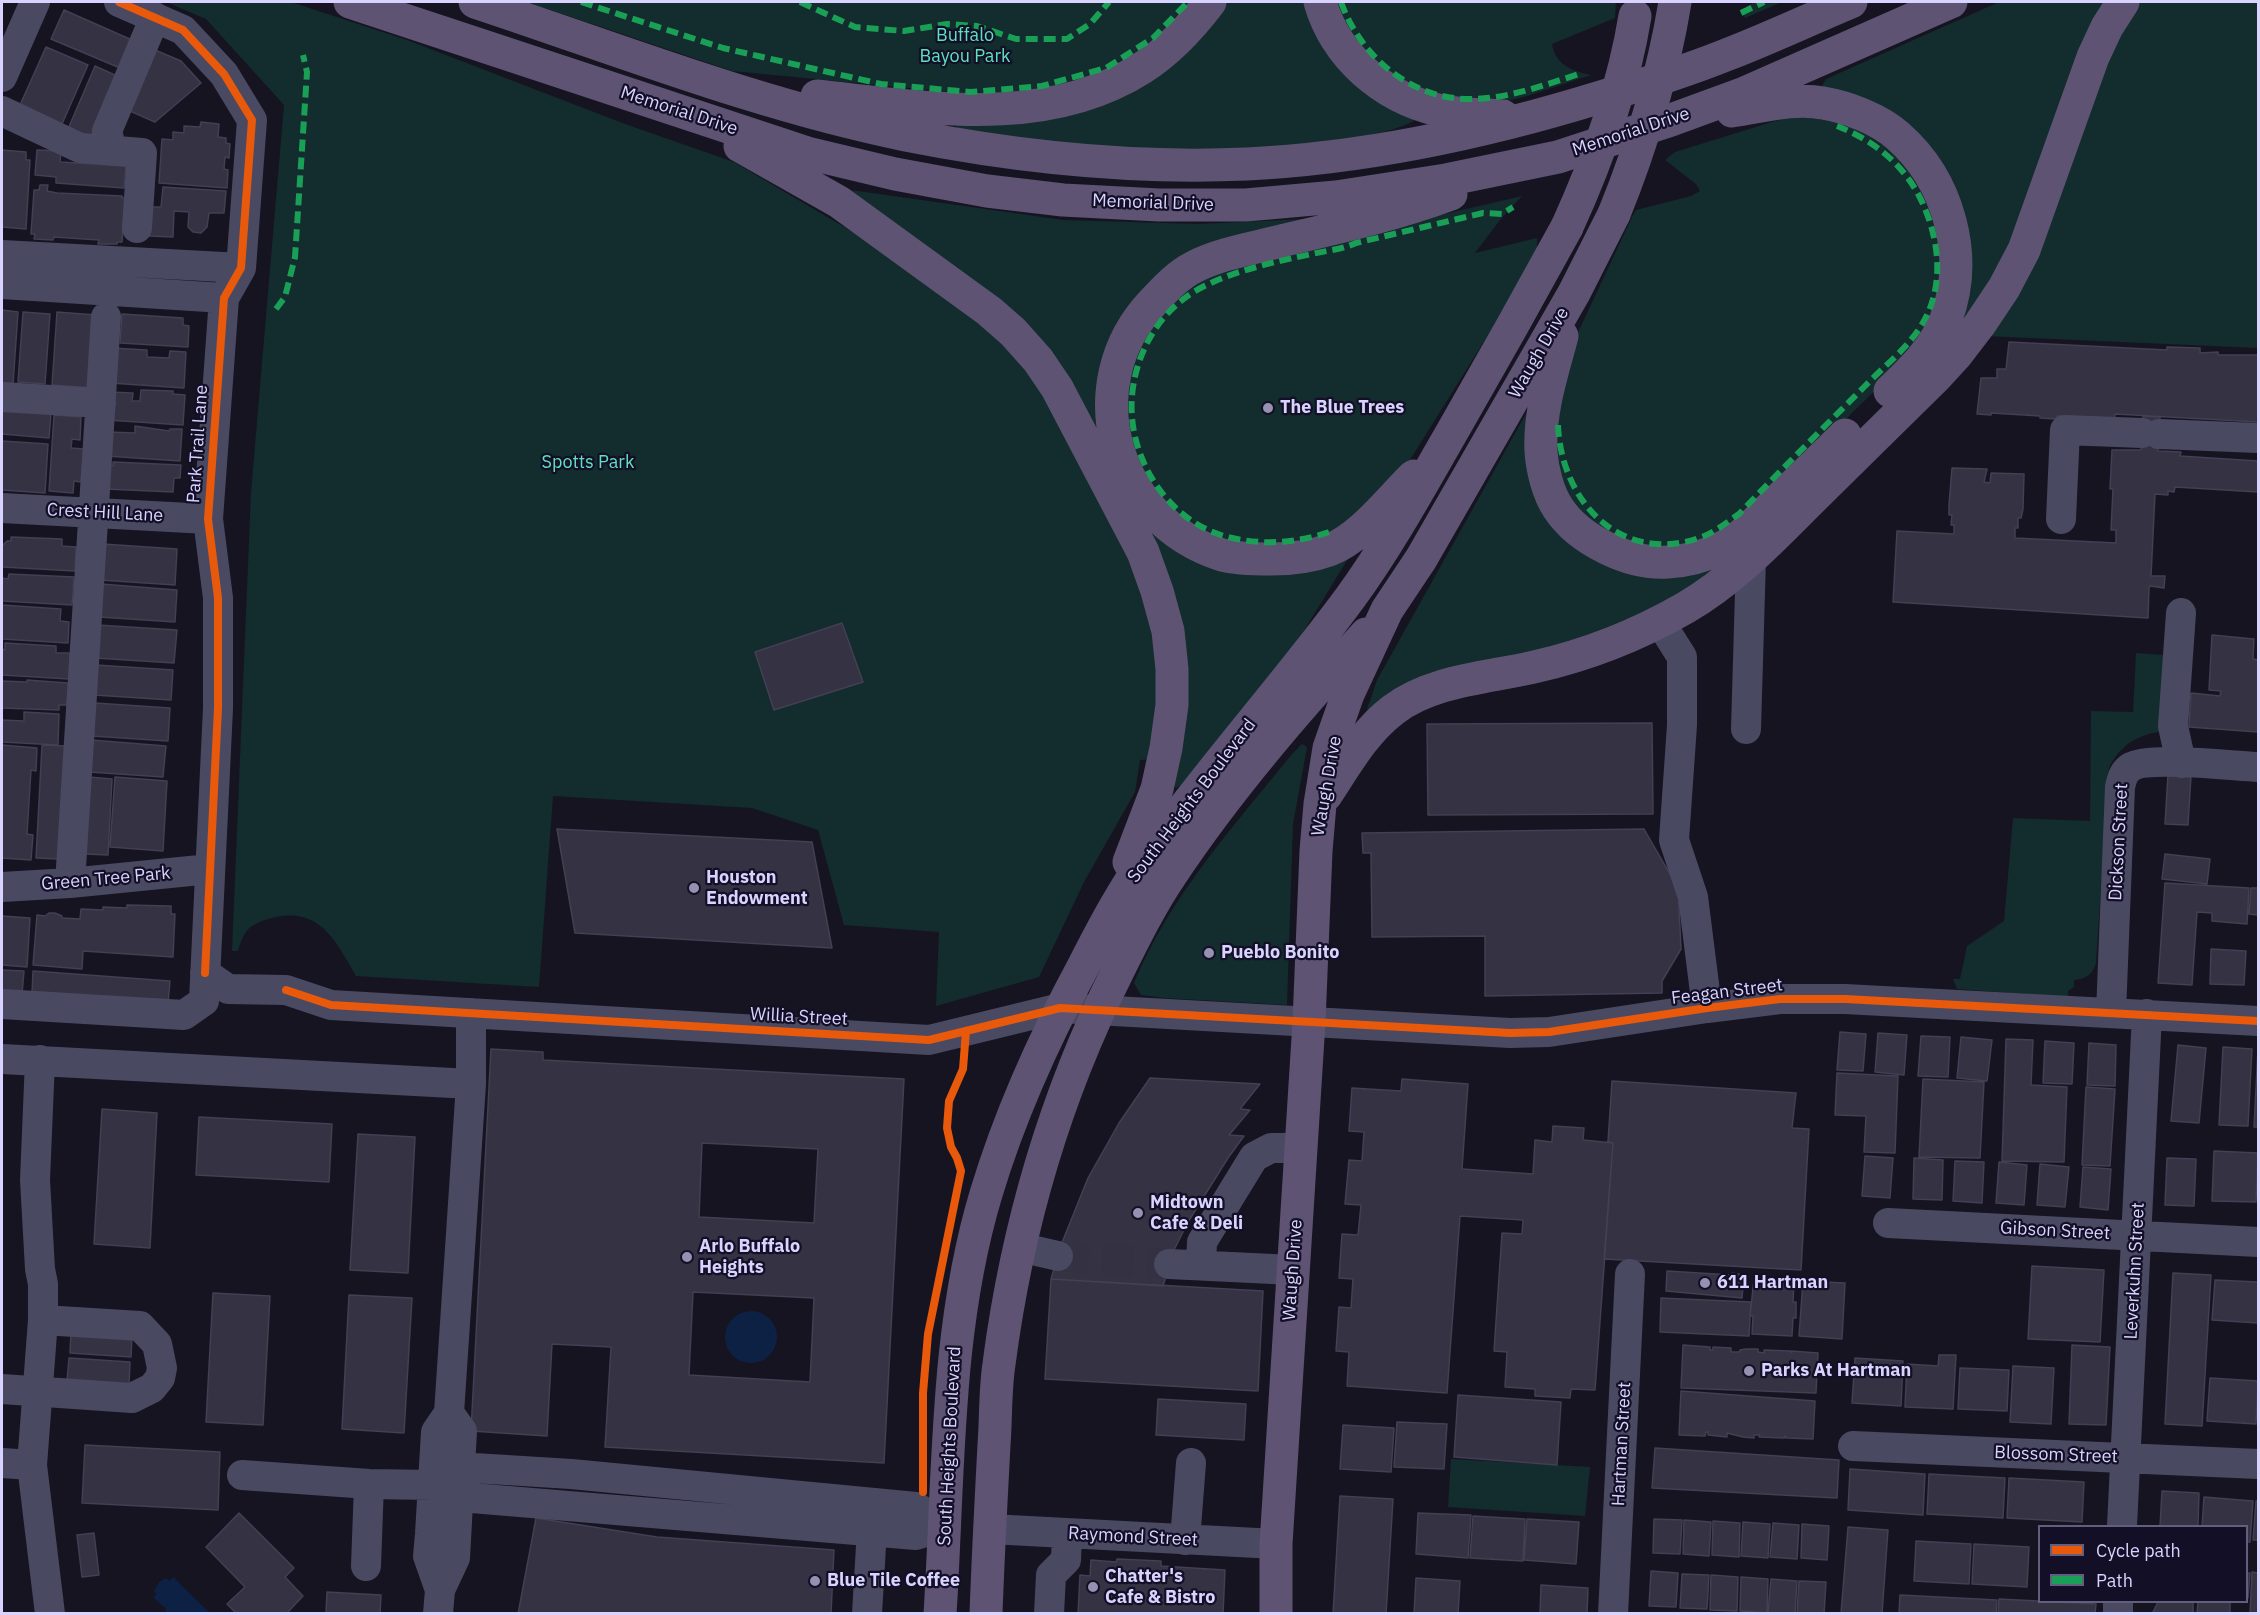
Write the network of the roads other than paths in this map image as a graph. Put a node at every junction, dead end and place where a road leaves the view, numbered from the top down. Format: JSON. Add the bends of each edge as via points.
{"nodes":[{"id":1,"x":35,"y":2,"type":"edge"},
{"id":2,"x":120,"y":2,"type":"edge"},
{"id":3,"x":350,"y":2,"type":"edge"},
{"id":4,"x":475,"y":2,"type":"edge"},
{"id":5,"x":1210,"y":2,"type":"edge"},
{"id":6,"x":1320,"y":2,"type":"edge"},
{"id":7,"x":1675,"y":2,"type":"edge"},
{"id":8,"x":1851,"y":2,"type":"edge"},
{"id":9,"x":1951,"y":2,"type":"edge"},
{"id":10,"x":2123,"y":2,"type":"edge"},
{"id":11,"x":1636,"y":9,"type":"edge"},
{"id":12,"x":155,"y":17,"type":"junction"},
{"id":13,"x":2,"y":77,"type":"edge"},
{"id":14,"x":728,"y":87,"type":"junction"},
{"id":15,"x":670,"y":108,"type":"junction"},
{"id":16,"x":2,"y":111,"type":"edge"},
{"id":17,"x":1532,"y":118,"type":"junction"},
{"id":18,"x":1671,"y":120,"type":"junction"},
{"id":19,"x":112,"y":151,"type":"junction"},
{"id":20,"x":1558,"y":157,"type":"junction"},
{"id":21,"x":137,"y":228,"type":"dead end"},
{"id":22,"x":2,"y":255,"type":"edge"},
{"id":23,"x":242,"y":268,"type":"junction"},
{"id":24,"x":2,"y":284,"type":"edge"},
{"id":25,"x":1574,"y":293,"type":"junction"},
{"id":26,"x":224,"y":298,"type":"junction"},
{"id":27,"x":106,"y":317,"type":"dead end"},
{"id":28,"x":2,"y":397,"type":"edge"},
{"id":29,"x":101,"y":404,"type":"junction"},
{"id":30,"x":2259,"y":438,"type":"edge"},
{"id":31,"x":1445,"y":444,"type":"junction"},
{"id":32,"x":2,"y":508,"type":"edge"},
{"id":33,"x":95,"y":513,"type":"junction"},
{"id":34,"x":208,"y":519,"type":"junction"},
{"id":35,"x":2061,"y":519,"type":"dead end"},
{"id":36,"x":1751,"y":558,"type":"junction"},
{"id":37,"x":1387,"y":610,"type":"junction"},
{"id":38,"x":2181,"y":613,"type":"dead end"},
{"id":39,"x":1660,"y":622,"type":"junction"},
{"id":40,"x":1746,"y":729,"type":"dead end"},
{"id":41,"x":2181,"y":763,"type":"junction"},
{"id":42,"x":2259,"y":767,"type":"edge"},
{"id":43,"x":1320,"y":804,"type":"junction"},
{"id":44,"x":210,"y":869,"type":"junction"},
{"id":45,"x":70,"y":884,"type":"junction"},
{"id":46,"x":2,"y":887,"type":"edge"},
{"id":47,"x":1107,"y":921,"type":"junction"},
{"id":48,"x":205,"y":973,"type":"junction"},
{"id":49,"x":2,"y":1005,"type":"edge"},
{"id":50,"x":1060,"y":1008,"type":"junction"},
{"id":51,"x":1707,"y":1008,"type":"junction"},
{"id":52,"x":1098,"y":1011,"type":"junction"},
{"id":53,"x":471,"y":1013,"type":"junction"},
{"id":54,"x":2111,"y":1013,"type":"junction"},
{"id":55,"x":2147,"y":1014,"type":"junction"},
{"id":56,"x":2259,"y":1021,"type":"edge"},
{"id":57,"x":1309,"y":1022,"type":"junction"},
{"id":58,"x":2,"y":1059,"type":"edge"},
{"id":59,"x":40,"y":1060,"type":"junction"},
{"id":60,"x":471,"y":1084,"type":"junction"},
{"id":61,"x":1300,"y":1148,"type":"junction"},
{"id":62,"x":1888,"y":1223,"type":"dead end"},
{"id":63,"x":2138,"y":1236,"type":"junction"},
{"id":64,"x":2259,"y":1242,"type":"edge"},
{"id":65,"x":1019,"y":1247,"type":"junction"},
{"id":66,"x":1058,"y":1256,"type":"tunnel mouth"},
{"id":67,"x":1169,"y":1264,"type":"tunnel mouth"},
{"id":68,"x":1201,"y":1265,"type":"junction"},
{"id":69,"x":1293,"y":1270,"type":"junction"},
{"id":70,"x":1630,"y":1274,"type":"dead end"},
{"id":71,"x":961,"y":1314,"type":"junction"},
{"id":72,"x":43,"y":1320,"type":"junction"},
{"id":73,"x":1005,"y":1322,"type":"junction"},
{"id":74,"x":2,"y":1389,"type":"edge"},
{"id":75,"x":37,"y":1391,"type":"junction"},
{"id":76,"x":1853,"y":1446,"type":"dead end"},
{"id":77,"x":2125,"y":1458,"type":"junction"},
{"id":78,"x":2,"y":1463,"type":"edge"},
{"id":79,"x":1191,"y":1463,"type":"dead end"},
{"id":80,"x":2259,"y":1464,"type":"edge"},
{"id":81,"x":32,"y":1465,"type":"junction"},
{"id":82,"x":571,"y":1474,"type":"junction"},
{"id":83,"x":242,"y":1475,"type":"dead end"},
{"id":84,"x":446,"y":1483,"type":"junction"},
{"id":85,"x":369,"y":1484,"type":"junction"},
{"id":86,"x":567,"y":1514,"type":"junction"},
{"id":87,"x":873,"y":1517,"type":"junction"},
{"id":88,"x":2122,"y":1525,"type":"edge"},
{"id":89,"x":946,"y":1526,"type":"junction"},
{"id":90,"x":990,"y":1529,"type":"junction"},
{"id":91,"x":1067,"y":1533,"type":"junction"},
{"id":92,"x":1185,"y":1540,"type":"junction"},
{"id":93,"x":1276,"y":1545,"type":"junction"},
{"id":94,"x":366,"y":1566,"type":"dead end"},
{"id":95,"x":439,"y":1602,"type":"edge"},
{"id":96,"x":50,"y":1614,"type":"edge"},
{"id":97,"x":867,"y":1614,"type":"edge"},
{"id":98,"x":940,"y":1614,"type":"edge"},
{"id":99,"x":986,"y":1614,"type":"edge"},
{"id":100,"x":1049,"y":1614,"type":"edge"},
{"id":101,"x":1276,"y":1614,"type":"edge"},
{"id":102,"x":1613,"y":1614,"type":"edge"}],
"edges":[{"from":1,"to":13,"type":"street"},
{"from":2,"to":12,"type":"street","name":"Park Trail Lane"},
{"from":3,"to":15,"type":"main road","name":"Memorial Drive"},
{"from":4,"to":14,"type":"main road"},
{"from":5,"to":14,"type":"main road","via":[[1172,45],[1142,69],[1103,88],[1058,102],[1006,110],[949,109]]},
{"from":6,"to":17,"type":"main road","via":[[1338,41],[1358,66],[1378,84],[1406,100],[1440,110]]},
{"from":7,"to":25,"type":"main road","name":"Waugh Drive","bridge":true,"via":[[1643,138],[1614,214]]},
{"from":8,"to":17,"type":"main road","via":[[1726,55]]},
{"from":9,"to":18,"type":"main road","name":"Memorial Drive","via":[[1742,94]]},
{"from":10,"to":36,"type":"main road","via":[[2093,57],[2024,250],[1992,306],[1935,378]]},
{"from":11,"to":31,"type":"main road","name":"Waugh Drive","bridge":true,"via":[[1624,74],[1591,174],[1567,227]]},
{"from":12,"to":19,"type":"street","via":[[107,131]]},
{"from":12,"to":23,"type":"street","name":"Park Trail Lane","via":[[181,28],[224,74],[252,120]]},
{"from":14,"to":17,"type":"main road","via":[[903,134],[990,150],[1158,165],[1246,164],[1330,157],[1437,141]]},
{"from":15,"to":20,"type":"main road","name":"Memorial Drive","via":[[807,153],[895,174],[987,191],[1160,205],[1246,205],[1336,197]]},
{"from":15,"to":47,"type":"main road","via":[[830,197],[989,311],[1038,360],[1057,388],[1143,552],[1168,631],[1172,669],[1167,748],[1157,789]]},
{"from":16,"to":19,"type":"street","via":[[80,148]]},
{"from":18,"to":20,"type":"main road","name":"Memorial Drive"},
{"from":18,"to":25,"type":"main road","via":[[1785,103],[1821,102],[1856,112],[1897,134],[1927,166],[1947,207],[1956,251],[1954,287],[1946,320],[1931,347],[1746,531],[1722,548],[1697,557],[1667,562],[1638,559],[1608,549],[1582,533],[1558,507],[1547,481],[1541,453],[1541,416]]},
{"from":19,"to":21,"type":"street","via":[[142,153]]},
{"from":20,"to":31,"type":"main road","via":[[1401,212],[1194,267],[1142,313],[1124,343],[1112,377],[1114,439],[1125,469],[1142,497],[1162,520],[1191,541],[1223,555],[1258,560],[1297,559],[1331,549],[1359,531]]},
{"from":22,"to":23,"type":"street"},
{"from":23,"to":26,"type":"street","name":"Park Trail Lane"},
{"from":24,"to":26,"type":"street"},
{"from":25,"to":37,"type":"main road","name":"Waugh Drive","via":[[1421,559]]},
{"from":26,"to":34,"type":"street","name":"Park Trail Lane"},
{"from":27,"to":29,"type":"street"},
{"from":28,"to":29,"type":"street"},
{"from":29,"to":33,"type":"street"},
{"from":30,"to":35,"type":"street","via":[[2065,430]]},
{"from":31,"to":47,"type":"main road","name":"South Heights Boulevard","via":[[1391,540],[1349,600],[1205,779],[1151,851]]},
{"from":32,"to":33,"type":"street","name":"Crest Hill Lane"},
{"from":33,"to":34,"type":"street","name":"Crest Hill Lane"},
{"from":33,"to":45,"type":"street"},
{"from":34,"to":44,"type":"street","name":"Park Trail Lane","via":[[218,598],[218,708]]},
{"from":36,"to":39,"type":"main road","via":[[1688,606]]},
{"from":36,"to":40,"type":"street"},
{"from":37,"to":43,"type":"main road","name":"Waugh Drive","via":[[1348,694],[1329,748]]},
{"from":37,"to":52,"type":"main road","name":"South Heights Boulevard","via":[[1227,798],[1170,875]]},
{"from":38,"to":41,"type":"street","via":[[2173,726]]},
{"from":39,"to":43,"type":"main road","via":[[1575,657],[1420,694],[1393,710],[1364,738]]},
{"from":39,"to":51,"type":"street","via":[[1682,657],[1674,840],[1693,897]]},
{"from":41,"to":42,"type":"street","name":"Dickson Street"},
{"from":41,"to":54,"type":"street","name":"Dickson Street","via":[[2131,766],[2123,775]]},
{"from":43,"to":57,"type":"main road","name":"Waugh Drive"},
{"from":44,"to":45,"type":"street","name":"Green Tree Park"},
{"from":44,"to":48,"type":"street","name":"Park Trail Lane"},
{"from":45,"to":46,"type":"street","name":"Green Tree Park"},
{"from":47,"to":50,"type":"main road","name":"South Heights Boulevard"},
{"from":48,"to":49,"type":"street","name":"Park Trail Lane","via":[[204,1001],[184,1015]]},
{"from":48,"to":53,"type":"street","name":"Willia Street","via":[[228,989],[286,990],[330,1005]]},
{"from":50,"to":52,"type":"street","name":"Willia Street"},
{"from":50,"to":53,"type":"street","name":"Willia Street","via":[[929,1040]]},
{"from":50,"to":71,"type":"main road","name":"South Heights Boulevard","via":[[1011,1118],[991,1179]]},
{"from":51,"to":54,"type":"street","name":"Feagan Street","via":[[1780,999],[1845,999]]},
{"from":51,"to":57,"type":"street","name":"Feagan Street","via":[[1549,1032]]},
{"from":52,"to":57,"type":"street","name":"Willia Street"},
{"from":52,"to":65,"type":"main road","name":"South Heights Boulevard","via":[[1047,1141]]},
{"from":53,"to":60,"type":"street"},
{"from":54,"to":55,"type":"street","name":"Feagan Street"},
{"from":55,"to":56,"type":"street","name":"Feagan Street"},
{"from":55,"to":63,"type":"street","name":"Leverkuhn Street"},
{"from":57,"to":61,"type":"main road","name":"Waugh Drive"},
{"from":58,"to":59,"type":"street"},
{"from":59,"to":60,"type":"street"},
{"from":59,"to":72,"type":"street","via":[[35,1180]]},
{"from":60,"to":84,"type":"street","via":[[450,1413],[436,1432]]},
{"from":61,"to":68,"type":"street","via":[[1271,1148],[1254,1156],[1202,1242]]},
{"from":61,"to":69,"type":"main road","name":"Waugh Drive"},
{"from":62,"to":63,"type":"street","name":"Gibson Street"},
{"from":63,"to":64,"type":"street","name":"Gibson Street"},
{"from":63,"to":77,"type":"street","name":"Leverkuhn Street"},
{"from":65,"to":66,"type":"street"},
{"from":65,"to":73,"type":"main road","name":"South Heights Boulevard"},
{"from":67,"to":68,"type":"street"},
{"from":68,"to":69,"type":"street"},
{"from":69,"to":93,"type":"main road","name":"Waugh Drive"},
{"from":70,"to":102,"type":"street","name":"Hartman Street"},
{"from":71,"to":73,"type":"main road"},
{"from":71,"to":89,"type":"main road","name":"South Heights Boulevard","via":[[953,1364]]},
{"from":72,"to":75,"type":"street"},
{"from":72,"to":75,"type":"street","via":[[140,1326],[157,1344],[162,1368],[152,1388],[132,1398]]},
{"from":73,"to":90,"type":"main road","name":"South Heights Boulevard","via":[[998,1367]]},
{"from":74,"to":75,"type":"street"},
{"from":75,"to":81,"type":"street"},
{"from":76,"to":77,"type":"street","name":"Blossom Street"},
{"from":77,"to":80,"type":"street","name":"Blossom Street"},
{"from":77,"to":88,"type":"street","name":"Leverkuhn Street"},
{"from":78,"to":81,"type":"street"},
{"from":79,"to":92,"type":"street"},
{"from":81,"to":96,"type":"street"},
{"from":82,"to":84,"type":"street","via":[[474,1468]]},
{"from":82,"to":86,"type":"street"},
{"from":82,"to":87,"type":"street"},
{"from":83,"to":85,"type":"street"},
{"from":84,"to":85,"type":"street"},
{"from":84,"to":86,"type":"street","via":[[472,1498]]},
{"from":84,"to":95,"type":"street","via":[[428,1556]]},
{"from":85,"to":94,"type":"street"},
{"from":86,"to":87,"type":"street"},
{"from":87,"to":89,"type":"street","via":[[921,1534]]},
{"from":87,"to":97,"type":"street"},
{"from":89,"to":90,"type":"main road"},
{"from":89,"to":98,"type":"main road","name":"South Heights Boulevard"},
{"from":90,"to":91,"type":"street","name":"Raymond Street"},
{"from":90,"to":99,"type":"main road","name":"South Heights Boulevard"},
{"from":91,"to":92,"type":"street","name":"Raymond Street"},
{"from":91,"to":100,"type":"street","via":[[1066,1560],[1051,1575]]},
{"from":92,"to":93,"type":"street","name":"Raymond Street"},
{"from":93,"to":101,"type":"main road","name":"Waugh Drive"}]}
